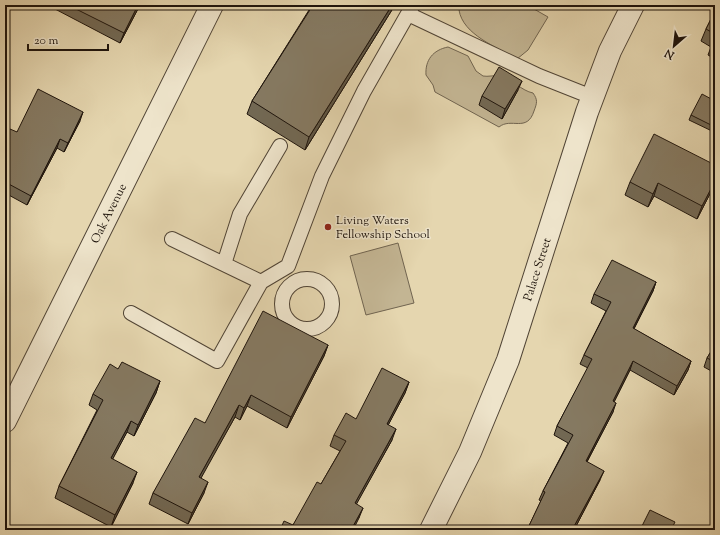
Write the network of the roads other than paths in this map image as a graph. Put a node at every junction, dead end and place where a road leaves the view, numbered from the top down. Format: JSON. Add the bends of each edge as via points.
{"nodes":[{"id":1,"x":212,"y":5,"type":"edge"},
{"id":2,"x":633,"y":5,"type":"edge"},
{"id":3,"x":411,"y":10,"type":"edge"},
{"id":4,"x":592,"y":97,"type":"junction"},
{"id":5,"x":280,"y":146,"type":"dead end"},
{"id":6,"x":172,"y":239,"type":"dead end"},
{"id":7,"x":224,"y":264,"type":"junction"},
{"id":8,"x":288,"y":266,"type":"junction"},
{"id":9,"x":261,"y":282,"type":"junction"},
{"id":10,"x":294,"y":282,"type":"dead end"},
{"id":11,"x":132,"y":313,"type":"dead end"},
{"id":12,"x":5,"y":422,"type":"edge"},
{"id":13,"x":431,"y":530,"type":"edge"}],
"edges":[{"from":1,"to":12,"type":"street","name":"Oak Avenue"},
{"from":2,"to":4,"type":"street","name":"Palace Street","via":[[610,51]]},
{"from":3,"to":4,"type":"lane","via":[[539,76]]},
{"from":3,"to":8,"type":"lane","via":[[364,91],[322,176]]},
{"from":4,"to":13,"type":"street","name":"Palace Street","via":[[508,360],[470,452]]},
{"from":5,"to":7,"type":"lane","via":[[240,214]]},
{"from":6,"to":7,"type":"lane"},
{"from":7,"to":9,"type":"lane"},
{"from":8,"to":9,"type":"lane"},
{"from":8,"to":10,"type":"lane"},
{"from":9,"to":11,"type":"lane","via":[[217,361]]}]}
